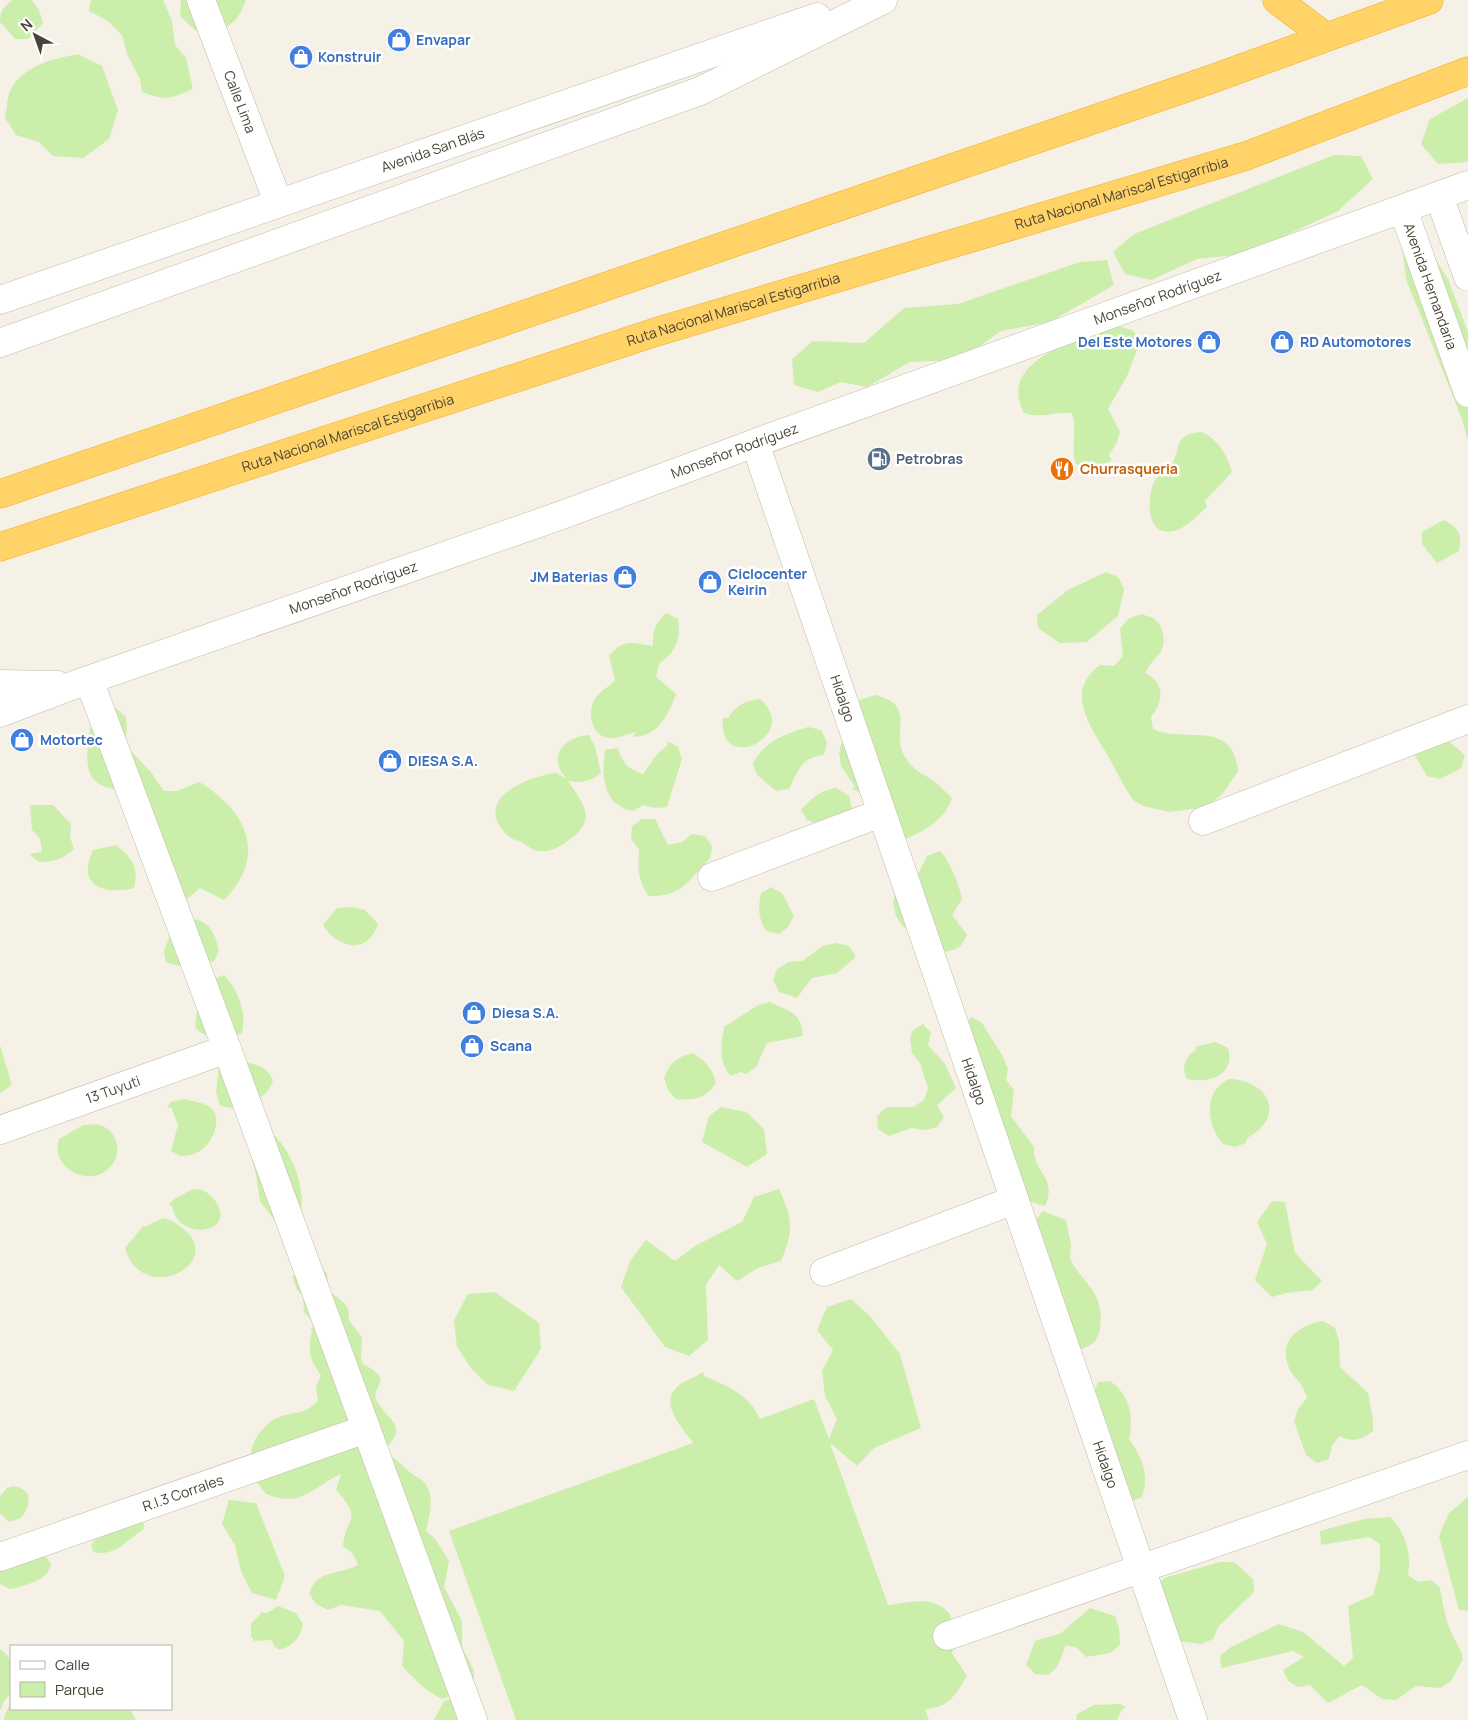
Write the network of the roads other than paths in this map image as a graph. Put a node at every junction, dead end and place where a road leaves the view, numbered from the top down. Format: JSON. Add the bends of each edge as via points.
{"nodes":[{"id":1,"x":201,"y":0,"type":"edge"},
{"id":2,"x":865,"y":0,"type":"edge"},
{"id":3,"x":883,"y":0,"type":"edge"},
{"id":4,"x":1278,"y":0,"type":"edge"},
{"id":5,"x":1429,"y":0,"type":"edge"},
{"id":6,"x":1326,"y":37,"type":"junction"},
{"id":7,"x":1468,"y":71,"type":"edge"},
{"id":8,"x":1468,"y":185,"type":"edge"},
{"id":9,"x":1439,"y":196,"type":"junction"},
{"id":10,"x":278,"y":202,"type":"junction"},
{"id":11,"x":1403,"y":209,"type":"junction"},
{"id":12,"x":1468,"y":277,"type":"edge"},
{"id":13,"x":0,"y":300,"type":"edge"},
{"id":14,"x":0,"y":343,"type":"edge"},
{"id":15,"x":1468,"y":393,"type":"edge"},
{"id":16,"x":755,"y":443,"type":"junction"},
{"id":17,"x":0,"y":494,"type":"edge"},
{"id":18,"x":0,"y":547,"type":"edge"},
{"id":19,"x":81,"y":683,"type":"junction"},
{"id":20,"x":0,"y":684,"type":"edge"},
{"id":21,"x":0,"y":713,"type":"edge"},
{"id":22,"x":1468,"y":719,"type":"edge"},
{"id":23,"x":881,"y":813,"type":"junction"},
{"id":24,"x":1203,"y":821,"type":"dead end"},
{"id":25,"x":712,"y":877,"type":"dead end"},
{"id":26,"x":227,"y":1049,"type":"junction"},
{"id":27,"x":0,"y":1130,"type":"edge"},
{"id":28,"x":1014,"y":1200,"type":"junction"},
{"id":29,"x":824,"y":1272,"type":"dead end"},
{"id":30,"x":366,"y":1429,"type":"junction"},
{"id":31,"x":1468,"y":1455,"type":"edge"},
{"id":32,"x":0,"y":1557,"type":"edge"},
{"id":33,"x":1141,"y":1569,"type":"junction"},
{"id":34,"x":947,"y":1636,"type":"dead end"},
{"id":35,"x":473,"y":1720,"type":"edge"},
{"id":36,"x":1193,"y":1720,"type":"edge"}],
"edges":[{"from":1,"to":10,"type":"street","name":"Calle Lima"},
{"from":2,"to":10,"type":"street","name":"Avenida San Blás"},
{"from":3,"to":14,"type":"street","via":[[700,91]]},
{"from":4,"to":6,"type":"highway"},
{"from":5,"to":6,"type":"highway"},
{"from":6,"to":17,"type":"highway","via":[[1209,80]]},
{"from":7,"to":18,"type":"highway","name":"Ruta Nacional Mariscal Estigarribia","via":[[1246,156],[647,335]]},
{"from":8,"to":9,"type":"street","name":"Monseñor Rodríguez"},
{"from":9,"to":11,"type":"street","name":"Monseñor Rodríguez"},
{"from":9,"to":12,"type":"street"},
{"from":10,"to":13,"type":"street","name":"Avenida San Blás"},
{"from":11,"to":15,"type":"street","name":"Avenida Hernandaria"},
{"from":11,"to":16,"type":"street","name":"Monseñor Rodríguez"},
{"from":16,"to":19,"type":"street","name":"Monseñor Rodríguez","via":[[562,515]]},
{"from":16,"to":23,"type":"street","name":"Hidalgo"},
{"from":19,"to":20,"type":"street"},
{"from":19,"to":21,"type":"street","name":"Monseñor Rodríguez"},
{"from":19,"to":26,"type":"street"},
{"from":22,"to":24,"type":"street"},
{"from":23,"to":25,"type":"street"},
{"from":23,"to":28,"type":"street","name":"Hidalgo"},
{"from":26,"to":27,"type":"street","name":"13 Tuyuti"},
{"from":26,"to":30,"type":"street"},
{"from":28,"to":29,"type":"street"},
{"from":28,"to":33,"type":"street","name":"Hidalgo"},
{"from":30,"to":32,"type":"street","name":"R.I.3 Corrales"},
{"from":30,"to":35,"type":"street"},
{"from":31,"to":33,"type":"street"},
{"from":33,"to":34,"type":"street"},
{"from":33,"to":36,"type":"street","name":"Hidalgo"}]}
